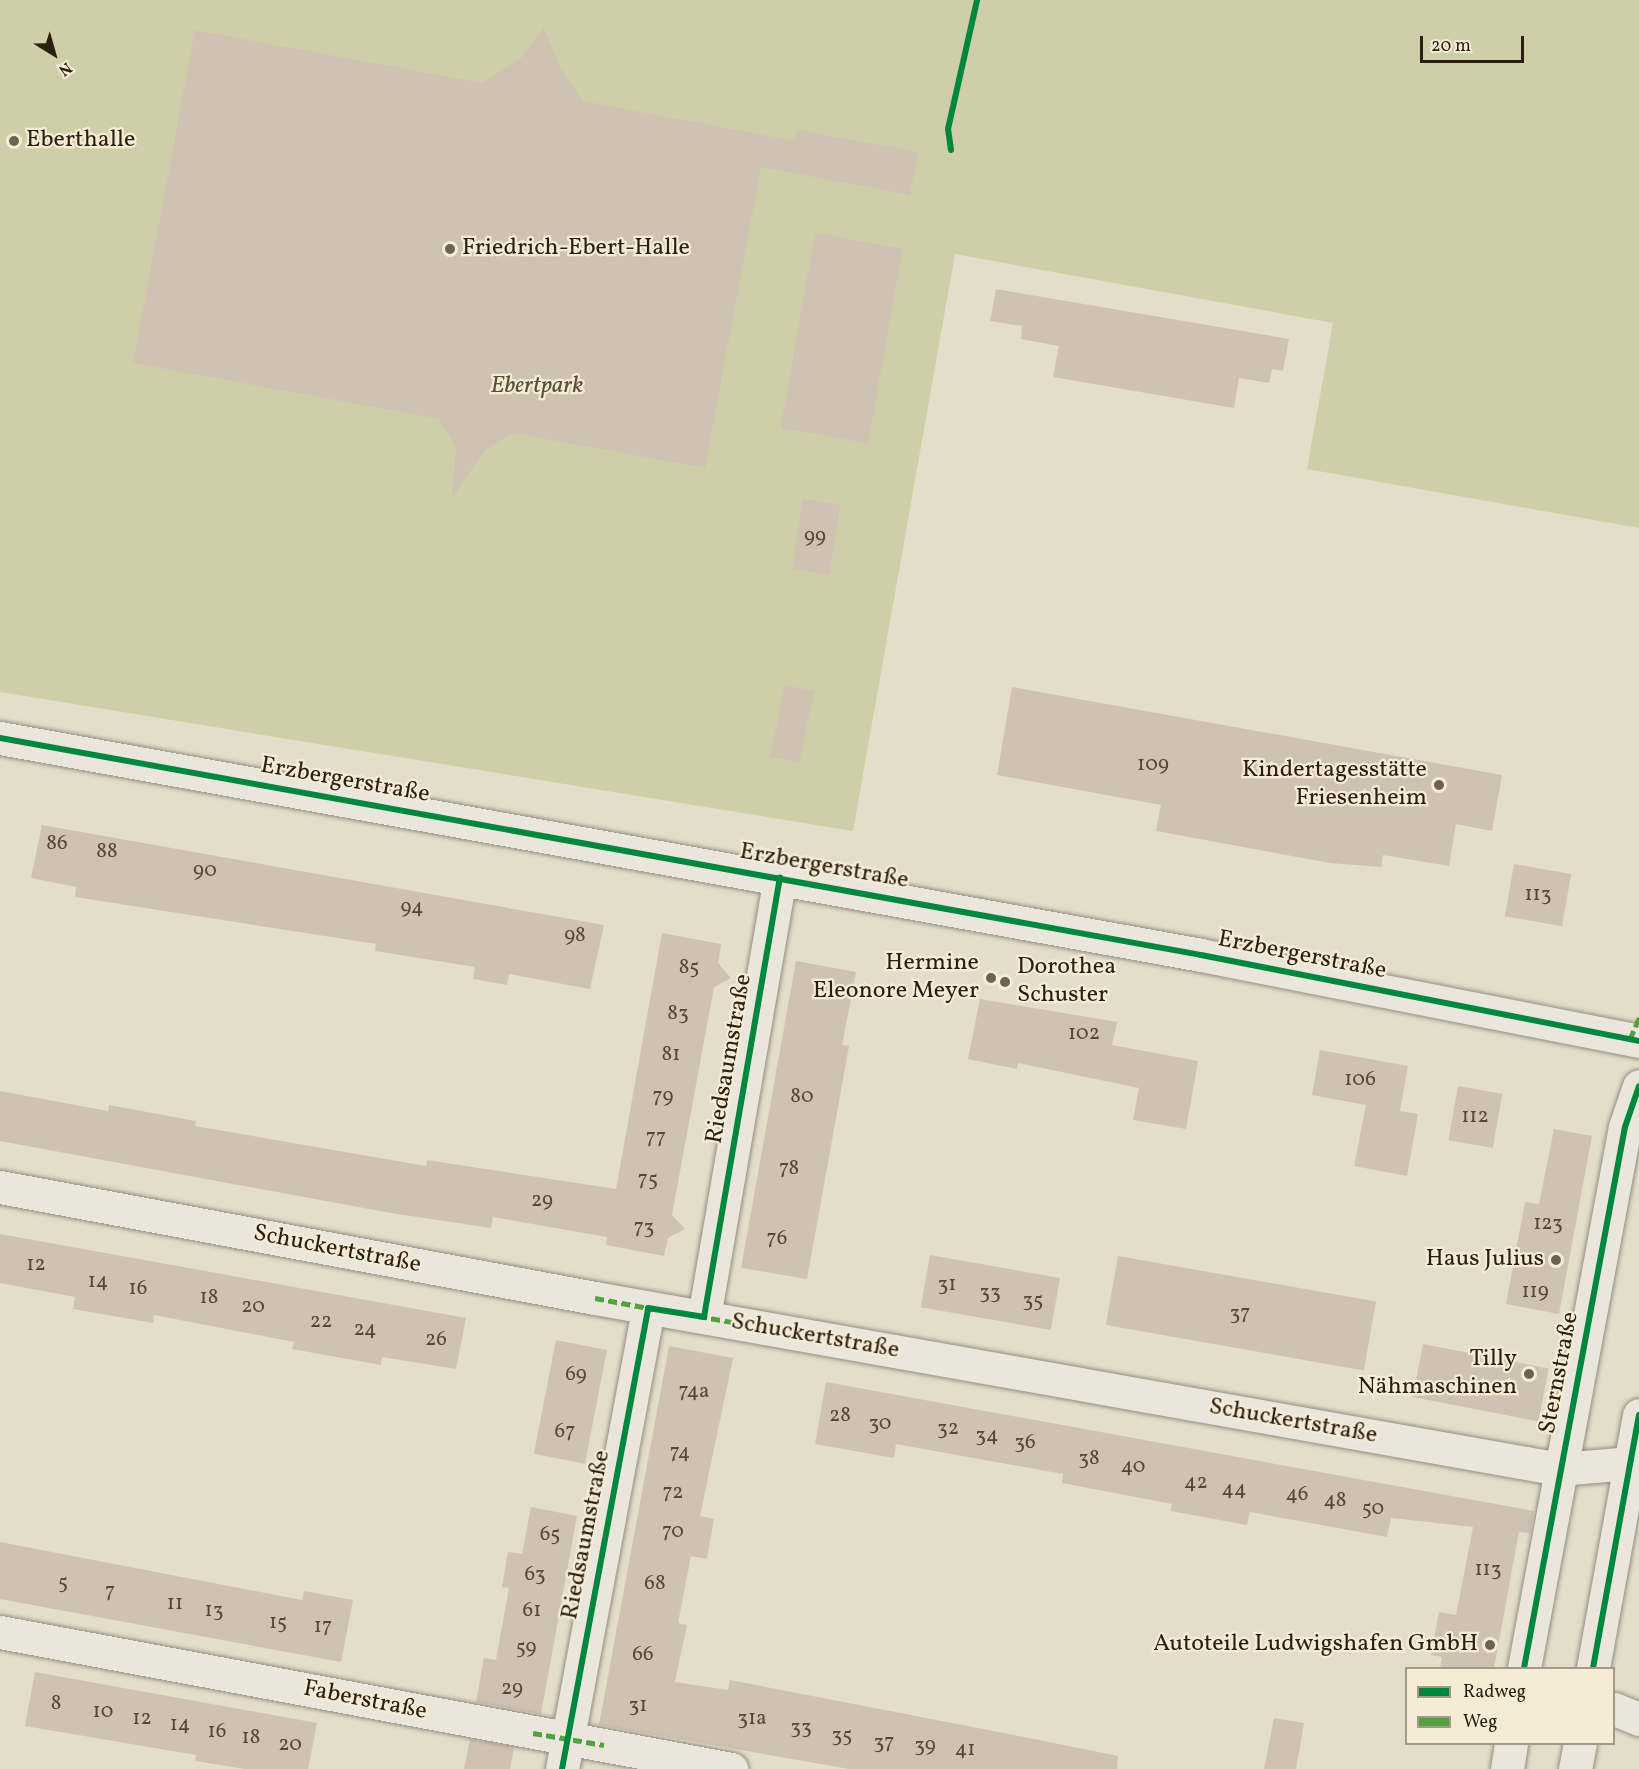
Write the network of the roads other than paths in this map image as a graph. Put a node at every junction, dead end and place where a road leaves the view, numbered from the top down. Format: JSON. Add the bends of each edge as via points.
{"nodes":[{"id":1,"x":0,"y":738,"type":"edge"},
{"id":2,"x":780,"y":878,"type":"junction"},
{"id":3,"x":1639,"y":1041,"type":"edge"},
{"id":4,"x":1639,"y":1086,"type":"edge"},
{"id":5,"x":0,"y":1187,"type":"edge"},
{"id":6,"x":648,"y":1308,"type":"junction"},
{"id":7,"x":704,"y":1317,"type":"junction"},
{"id":8,"x":1639,"y":1416,"type":"edge"},
{"id":9,"x":1635,"y":1465,"type":"edge"},
{"id":10,"x":1560,"y":1469,"type":"junction"},
{"id":11,"x":0,"y":1632,"type":"edge"},
{"id":12,"x":1524,"y":1667,"type":"edge"},
{"id":13,"x":1593,"y":1667,"type":"edge"},
{"id":14,"x":1615,"y":1709,"type":"edge"},
{"id":15,"x":1639,"y":1719,"type":"edge"},
{"id":16,"x":1511,"y":1745,"type":"edge"},
{"id":17,"x":1580,"y":1745,"type":"edge"},
{"id":18,"x":565,"y":1754,"type":"edge"},
{"id":19,"x":731,"y":1769,"type":"edge"},
{"id":20,"x":1506,"y":1769,"type":"edge"},
{"id":21,"x":1575,"y":1769,"type":"edge"}],
"edges":[{"from":1,"to":2,"type":"street","name":"Erzbergerstraße"},
{"from":2,"to":3,"type":"street","name":"Erzbergerstraße"},
{"from":2,"to":7,"type":"street","name":"Riedsaumstraße"},
{"from":4,"to":10,"type":"street","name":"Sternstraße","via":[[1625,1127]]},
{"from":5,"to":6,"type":"street","name":"Schuckertstraße"},
{"from":6,"to":7,"type":"street","name":"Schuckertstraße"},
{"from":6,"to":18,"type":"street","name":"Riedsaumstraße"},
{"from":7,"to":10,"type":"street","name":"Schuckertstraße"},
{"from":8,"to":9,"type":"street"},
{"from":9,"to":10,"type":"street","name":"Schuckertstraße"},
{"from":9,"to":13,"type":"street"},
{"from":10,"to":12,"type":"street","name":"Sternstraße"},
{"from":11,"to":18,"type":"street","name":"Faberstraße"},
{"from":14,"to":15,"type":"street"},
{"from":16,"to":20,"type":"street"},
{"from":17,"to":21,"type":"street"},
{"from":18,"to":19,"type":"street","name":"Faberstraße"}]}
